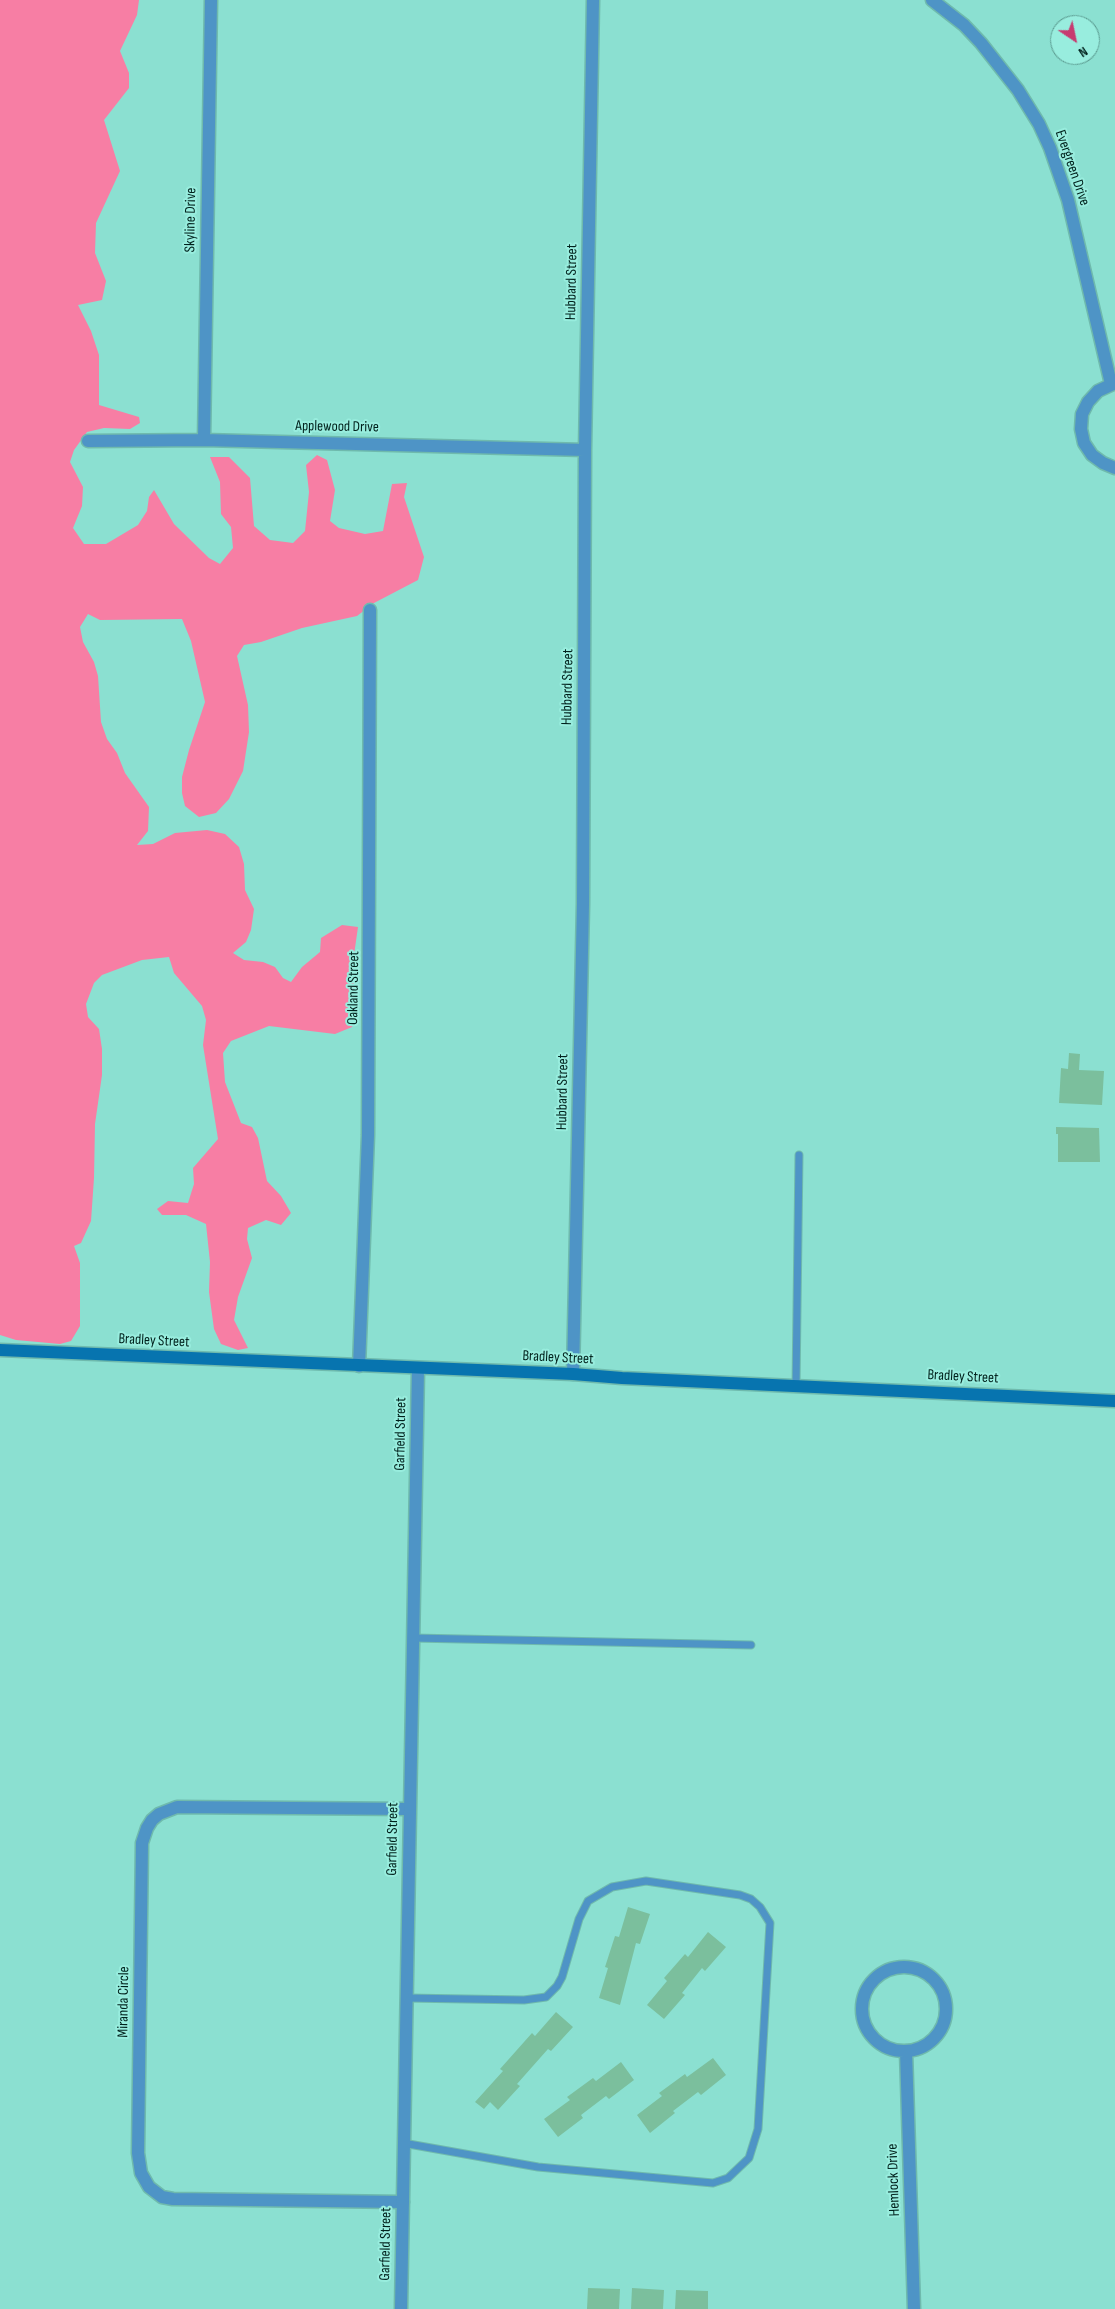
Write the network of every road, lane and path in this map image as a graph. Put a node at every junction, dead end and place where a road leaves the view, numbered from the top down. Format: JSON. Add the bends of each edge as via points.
{"nodes":[{"id":1,"x":211,"y":0,"type":"edge"},
{"id":2,"x":593,"y":0,"type":"edge"},
{"id":3,"x":932,"y":0,"type":"edge"},
{"id":4,"x":1113,"y":384,"type":"edge"},
{"id":5,"x":204,"y":440,"type":"junction"},
{"id":6,"x":88,"y":441,"type":"dead end"},
{"id":7,"x":585,"y":450,"type":"junction"},
{"id":8,"x":1115,"y":468,"type":"edge"},
{"id":9,"x":370,"y":610,"type":"dead end"},
{"id":10,"x":799,"y":1155,"type":"dead end"},
{"id":11,"x":0,"y":1350,"type":"edge"},
{"id":12,"x":359,"y":1366,"type":"junction"},
{"id":13,"x":418,"y":1369,"type":"junction"},
{"id":14,"x":573,"y":1374,"type":"junction"},
{"id":15,"x":796,"y":1386,"type":"junction"},
{"id":16,"x":1115,"y":1400,"type":"edge"},
{"id":17,"x":413,"y":1638,"type":"junction"},
{"id":18,"x":751,"y":1646,"type":"dead end"},
{"id":19,"x":409,"y":1809,"type":"junction"},
{"id":20,"x":407,"y":1998,"type":"junction"},
{"id":21,"x":906,"y":2050,"type":"junction"},
{"id":22,"x":403,"y":2143,"type":"junction"},
{"id":23,"x":403,"y":2202,"type":"junction"},
{"id":24,"x":401,"y":2309,"type":"edge"},
{"id":25,"x":914,"y":2309,"type":"edge"}],
"edges":[{"from":1,"to":5,"type":"street","name":"Skyline Drive"},
{"from":2,"to":7,"type":"street","name":"Hubbard Street"},
{"from":3,"to":4,"type":"street","name":"Evergreen Drive","via":[[980,44],[1018,90],[1039,124],[1068,200]]},
{"from":4,"to":8,"type":"street","name":"Evergreen Drive","via":[[1098,391],[1088,402],[1082,414],[1081,429],[1084,443],[1092,455]]},
{"from":5,"to":6,"type":"street","name":"Applewood Drive"},
{"from":5,"to":7,"type":"street","name":"Applewood Drive"},
{"from":7,"to":14,"type":"street","name":"Hubbard Street","via":[[583,904]]},
{"from":9,"to":12,"type":"street","name":"Oakland Street","via":[[368,1135]]},
{"from":10,"to":15,"type":"lane"},
{"from":11,"to":12,"type":"main road","name":"Bradley Street"},
{"from":12,"to":13,"type":"main road","name":"Bradley Street"},
{"from":13,"to":14,"type":"main road","name":"Bradley Street"},
{"from":13,"to":17,"type":"street","name":"Garfield Street"},
{"from":14,"to":15,"type":"main road","name":"Bradley Street"},
{"from":15,"to":16,"type":"main road","name":"Bradley Street"},
{"from":17,"to":18,"type":"lane"},
{"from":17,"to":19,"type":"street","name":"Garfield Street"},
{"from":19,"to":20,"type":"street","name":"Garfield Street"},
{"from":19,"to":23,"type":"street","name":"Miranda Circle","via":[[178,1808],[152,1820],[144,1835],[142,1852],[138,2153],[148,2187],[162,2197],[173,2199]]},
{"from":20,"to":22,"type":"street","name":"Garfield Street"},
{"from":20,"to":22,"type":"lane","via":[[524,2000],[546,1997],[562,1977],[579,1919],[588,1901],[612,1886],[646,1881],[740,1895],[751,1899],[770,1923],[758,2129],[749,2158],[728,2178],[713,2183],[538,2167]]},
{"from":21,"to":21,"type":"street","via":[[920,2048],[933,2040],[942,2028],[946,2000],[936,1982],[919,1969],[905,1967],[891,1969],[875,1980],[864,1996],[862,2010],[871,2034],[887,2046]]},
{"from":21,"to":25,"type":"street","name":"Hemlock Drive"},
{"from":22,"to":23,"type":"street","name":"Garfield Street"},
{"from":23,"to":24,"type":"street","name":"Garfield Street"}]}
